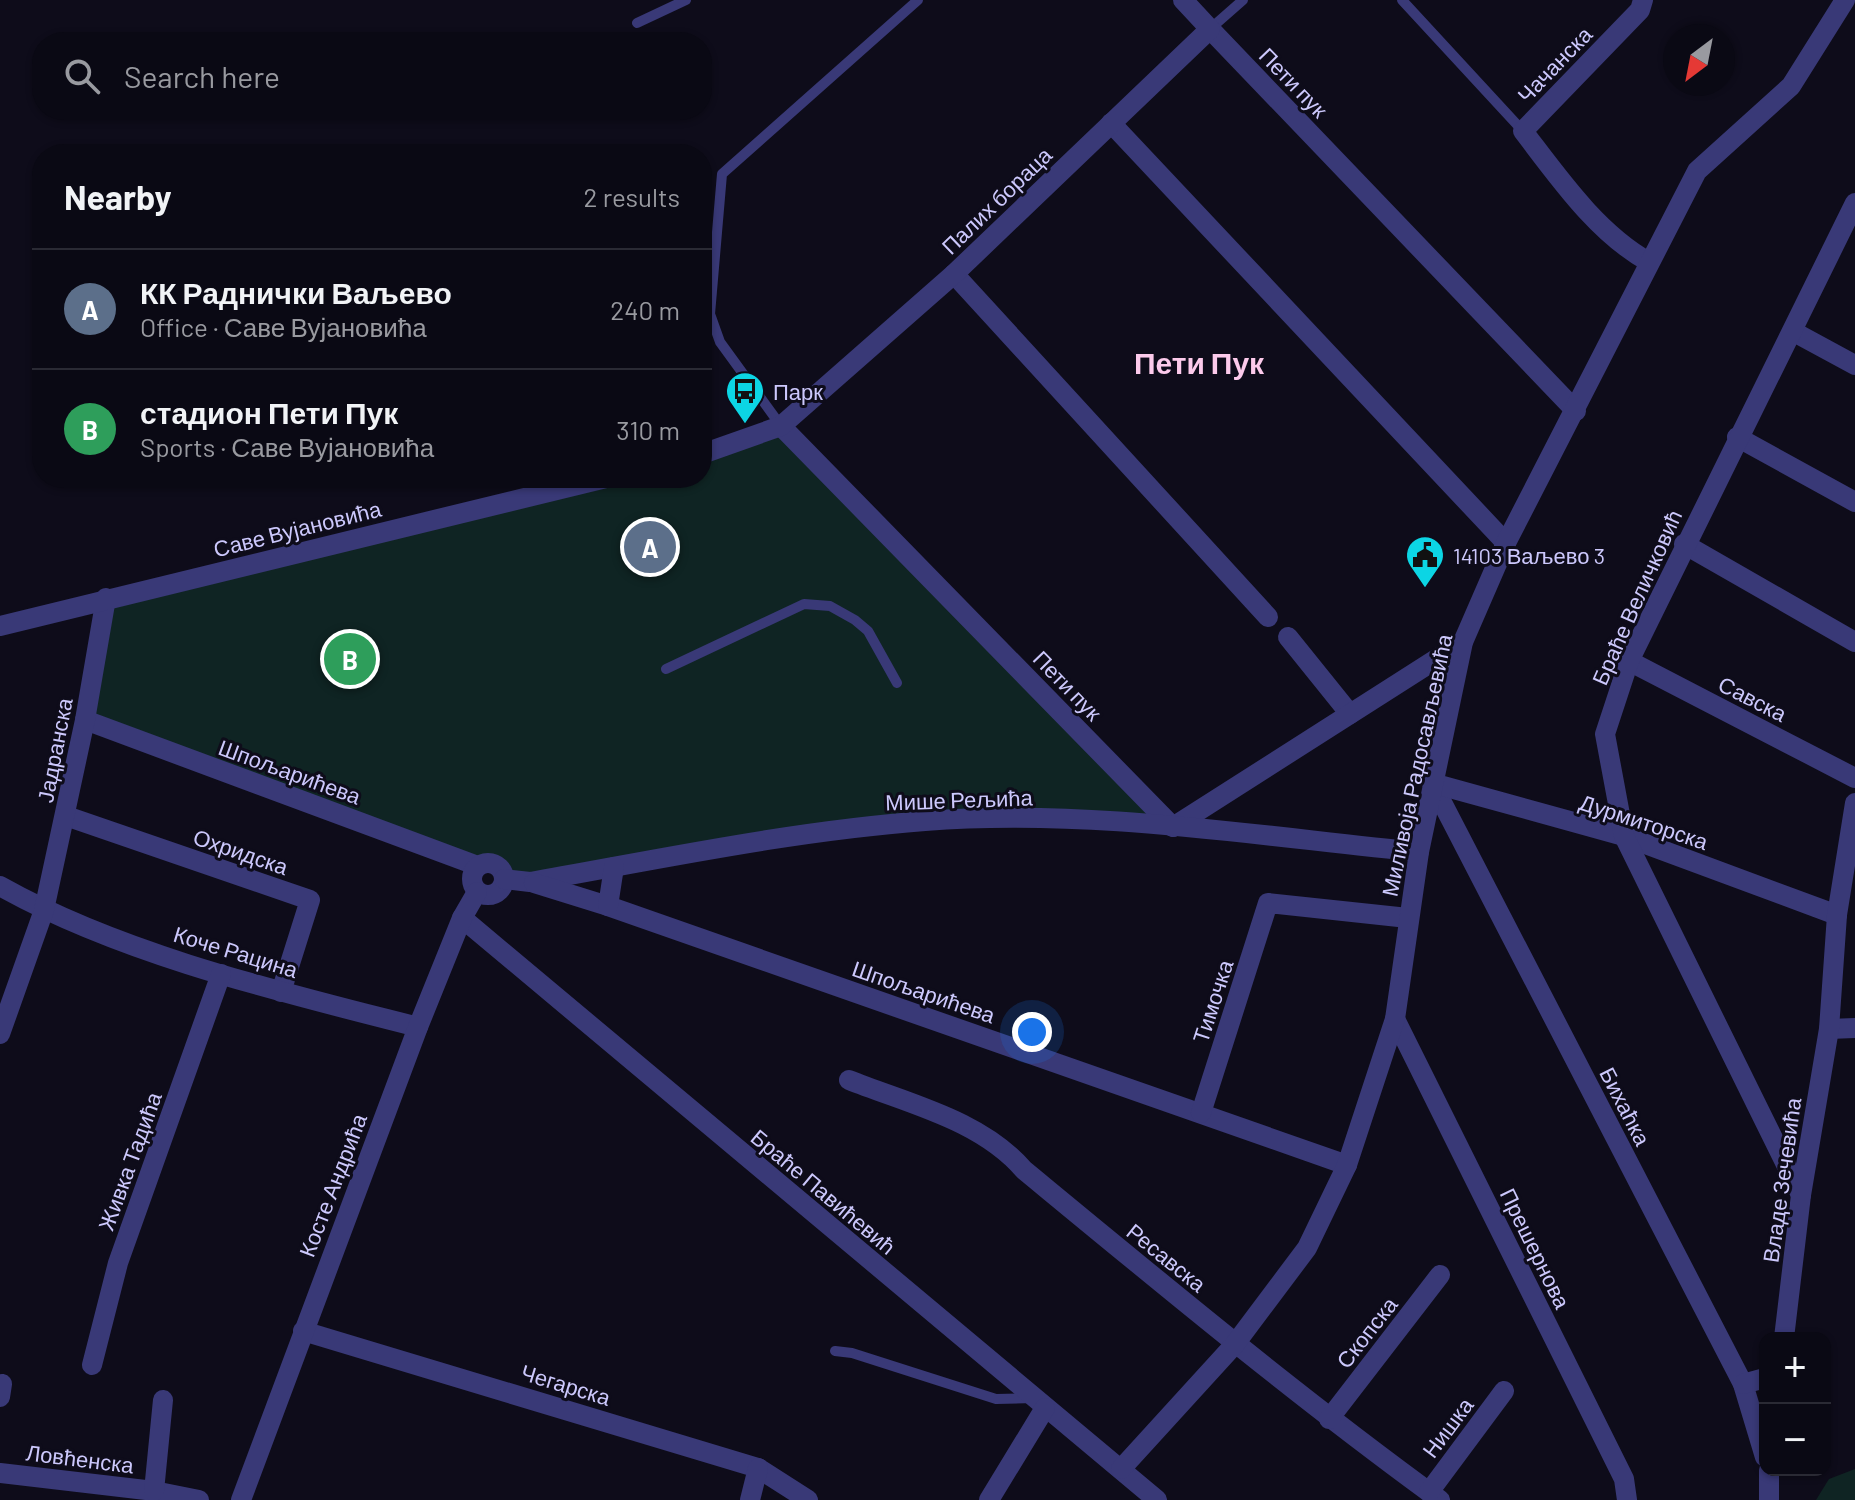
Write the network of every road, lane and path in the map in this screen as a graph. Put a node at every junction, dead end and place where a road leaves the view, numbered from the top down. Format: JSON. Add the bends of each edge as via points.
{"nodes":[{"id":1,"x":686,"y":0,"type":"edge"},
{"id":2,"x":918,"y":0,"type":"edge"},
{"id":3,"x":1183,"y":0,"type":"edge"},
{"id":4,"x":1243,"y":0,"type":"edge"},
{"id":5,"x":1402,"y":0,"type":"edge"},
{"id":6,"x":1643,"y":0,"type":"edge"},
{"id":7,"x":1845,"y":0,"type":"edge"},
{"id":8,"x":637,"y":23,"type":"dead end"},
{"id":9,"x":1210,"y":29,"type":"junction"},
{"id":10,"x":1111,"y":123,"type":"junction"},
{"id":11,"x":1523,"y":131,"type":"junction"},
{"id":12,"x":1855,"y":203,"type":"edge"},
{"id":13,"x":1649,"y":262,"type":"junction"},
{"id":14,"x":954,"y":274,"type":"junction"},
{"id":15,"x":712,"y":291,"type":"edge"},
{"id":16,"x":712,"y":320,"type":"edge"},
{"id":17,"x":1794,"y":332,"type":"junction"},
{"id":18,"x":1855,"y":365,"type":"edge"},
{"id":19,"x":1576,"y":411,"type":"junction"},
{"id":20,"x":781,"y":426,"type":"junction"},
{"id":21,"x":1737,"y":437,"type":"junction"},
{"id":22,"x":712,"y":450,"type":"edge"},
{"id":23,"x":564,"y":488,"type":"edge"},
{"id":24,"x":1855,"y":502,"type":"edge"},
{"id":25,"x":1506,"y":543,"type":"junction"},
{"id":26,"x":1684,"y":544,"type":"junction"},
{"id":27,"x":106,"y":598,"type":"junction"},
{"id":28,"x":1268,"y":617,"type":"dead end"},
{"id":29,"x":0,"y":626,"type":"edge"},
{"id":30,"x":1288,"y":637,"type":"dead end"},
{"id":31,"x":1463,"y":642,"type":"junction"},
{"id":32,"x":1855,"y":642,"type":"edge"},
{"id":33,"x":1629,"y":661,"type":"junction"},
{"id":34,"x":666,"y":669,"type":"dead end"},
{"id":35,"x":897,"y":683,"type":"dead end"},
{"id":36,"x":1350,"y":714,"type":"junction"},
{"id":37,"x":85,"y":720,"type":"junction"},
{"id":38,"x":1855,"y":778,"type":"edge"},
{"id":39,"x":1432,"y":783,"type":"junction"},
{"id":40,"x":1855,"y":803,"type":"edge"},
{"id":41,"x":66,"y":816,"type":"junction"},
{"id":42,"x":1173,"y":827,"type":"junction"},
{"id":43,"x":1624,"y":836,"type":"junction"},
{"id":44,"x":1419,"y":852,"type":"junction"},
{"id":45,"x":478,"y":866,"type":"junction"},
{"id":46,"x":614,"y":867,"type":"junction"},
{"id":47,"x":504,"y":879,"type":"junction"},
{"id":48,"x":530,"y":882,"type":"junction"},
{"id":49,"x":0,"y":886,"type":"edge"},
{"id":50,"x":477,"y":892,"type":"junction"},
{"id":51,"x":608,"y":906,"type":"junction"},
{"id":52,"x":44,"y":910,"type":"junction"},
{"id":53,"x":1837,"y":915,"type":"junction"},
{"id":54,"x":462,"y":918,"type":"junction"},
{"id":55,"x":1408,"y":918,"type":"junction"},
{"id":56,"x":221,"y":974,"type":"junction"},
{"id":57,"x":281,"y":992,"type":"junction"},
{"id":58,"x":1395,"y":1019,"type":"junction"},
{"id":59,"x":418,"y":1027,"type":"junction"},
{"id":60,"x":1855,"y":1028,"type":"edge"},
{"id":61,"x":1829,"y":1029,"type":"junction"},
{"id":62,"x":0,"y":1034,"type":"edge"},
{"id":63,"x":849,"y":1080,"type":"dead end"},
{"id":64,"x":1201,"y":1113,"type":"junction"},
{"id":65,"x":1347,"y":1165,"type":"junction"},
{"id":66,"x":1801,"y":1195,"type":"junction"},
{"id":67,"x":1440,"y":1275,"type":"dead end"},
{"id":68,"x":303,"y":1331,"type":"junction"},
{"id":69,"x":1785,"y":1332,"type":"edge"},
{"id":70,"x":1235,"y":1344,"type":"junction"},
{"id":71,"x":835,"y":1351,"type":"dead end"},
{"id":72,"x":92,"y":1365,"type":"dead end"},
{"id":73,"x":1759,"y":1380,"type":"edge"},
{"id":74,"x":1743,"y":1384,"type":"junction"},
{"id":75,"x":1504,"y":1391,"type":"dead end"},
{"id":76,"x":163,"y":1400,"type":"dead end"},
{"id":77,"x":1039,"y":1403,"type":"junction"},
{"id":78,"x":1329,"y":1419,"type":"junction"},
{"id":79,"x":1759,"y":1437,"type":"edge"},
{"id":80,"x":758,"y":1468,"type":"junction"},
{"id":81,"x":1121,"y":1469,"type":"junction"},
{"id":82,"x":0,"y":1473,"type":"edge"},
{"id":83,"x":1769,"y":1476,"type":"edge"},
{"id":84,"x":64,"y":1491,"type":"edge"},
{"id":85,"x":154,"y":1491,"type":"junction"},
{"id":86,"x":1435,"y":1496,"type":"edge"},
{"id":87,"x":199,"y":1500,"type":"edge"},
{"id":88,"x":241,"y":1500,"type":"edge"},
{"id":89,"x":750,"y":1500,"type":"edge"},
{"id":90,"x":808,"y":1500,"type":"edge"},
{"id":91,"x":989,"y":1500,"type":"edge"},
{"id":92,"x":1157,"y":1500,"type":"edge"},
{"id":93,"x":1627,"y":1500,"type":"edge"},
{"id":94,"x":1769,"y":1500,"type":"edge"}],
"edges":[{"from":1,"to":8,"type":"lane"},
{"from":2,"to":15,"type":"lane","via":[[722,174]]},
{"from":3,"to":9,"type":"street"},
{"from":4,"to":9,"type":"lane"},
{"from":5,"to":11,"type":"lane"},
{"from":6,"to":11,"type":"street","name":"Чачанска","via":[[1640,10]]},
{"from":7,"to":13,"type":"street","name":"Миливоја Радосављевића","via":[[1791,86],[1697,171]]},
{"from":9,"to":10,"type":"street","name":"Палих бораца"},
{"from":9,"to":19,"type":"street","name":"Пети пук"},
{"from":10,"to":14,"type":"street","name":"Палих бораца"},
{"from":10,"to":25,"type":"street"},
{"from":11,"to":13,"type":"street","name":"Чачанска","via":[[1566,188],[1621,244]]},
{"from":12,"to":17,"type":"street","name":"Браће Величковић"},
{"from":13,"to":19,"type":"street","name":"Миливоја Радосављевића"},
{"from":14,"to":20,"type":"street","name":"Палих бораца"},
{"from":14,"to":28,"type":"street"},
{"from":16,"to":20,"type":"lane","via":[[720,342]]},
{"from":17,"to":18,"type":"street"},
{"from":17,"to":21,"type":"street","name":"Браће Величковић"},
{"from":19,"to":25,"type":"street","name":"Миливоја Радосављевића"},
{"from":20,"to":22,"type":"street"},
{"from":20,"to":42,"type":"street","name":"Пети пук"},
{"from":21,"to":24,"type":"street"},
{"from":21,"to":26,"type":"street","name":"Браће Величковић"},
{"from":23,"to":27,"type":"street","name":"Саве Вујановића"},
{"from":25,"to":31,"type":"street","name":"Миливоја Радосављевића"},
{"from":26,"to":32,"type":"street"},
{"from":26,"to":33,"type":"street","name":"Браће Величковић"},
{"from":27,"to":29,"type":"street","name":"Саве Вујановића"},
{"from":27,"to":37,"type":"street","name":"Јадранска"},
{"from":30,"to":36,"type":"street"},
{"from":31,"to":36,"type":"street"},
{"from":31,"to":39,"type":"street","name":"Миливоја Радосављевића"},
{"from":33,"to":38,"type":"street","name":"Савска"},
{"from":33,"to":43,"type":"street","name":"Браће Величковић","via":[[1605,734]]},
{"from":34,"to":35,"type":"lane","via":[[804,604],[830,606],[868,631]]},
{"from":36,"to":42,"type":"street"},
{"from":37,"to":41,"type":"street","name":"Јадранска"},
{"from":37,"to":45,"type":"street","name":"Шпољарићева"},
{"from":39,"to":43,"type":"street","name":"Дурмиторска"},
{"from":39,"to":44,"type":"street","name":"Миливоја Радосављевића"},
{"from":39,"to":74,"type":"street","name":"Бихаћка"},
{"from":40,"to":53,"type":"street","name":"Владе Зечевића"},
{"from":41,"to":52,"type":"street","name":"Јадранска"},
{"from":41,"to":57,"type":"street","name":"Охридска","via":[[310,900]]},
{"from":42,"to":44,"type":"street","name":"Мише Рељића"},
{"from":42,"to":46,"type":"street","name":"Мише Рељића","via":[[1133,820],[927,820]]},
{"from":43,"to":53,"type":"street","name":"Дурмиторска"},
{"from":43,"to":66,"type":"street","name":"Браће Величковић"},
{"from":44,"to":55,"type":"street","name":"Миливоја Радосављевића"},
{"from":45,"to":47,"type":"street","via":[[493,864]]},
{"from":45,"to":50,"type":"street","via":[[471,879]]},
{"from":46,"to":48,"type":"street","name":"Мише Рељића"},
{"from":46,"to":51,"type":"street"},
{"from":47,"to":48,"type":"street","name":"Мише Рељића"},
{"from":47,"to":50,"type":"street","via":[[497,893]]},
{"from":48,"to":51,"type":"street","name":"Шпољарићева"},
{"from":49,"to":52,"type":"street"},
{"from":50,"to":54,"type":"street","name":"Косте Андрића"},
{"from":51,"to":64,"type":"street","name":"Шпољарићева"},
{"from":52,"to":56,"type":"street","name":"Коче Рацина"},
{"from":52,"to":62,"type":"street","name":"Јадранска"},
{"from":53,"to":61,"type":"street","name":"Владе Зечевића"},
{"from":54,"to":59,"type":"street","name":"Косте Андрића"},
{"from":54,"to":77,"type":"street","name":"Браће Павићевић"},
{"from":55,"to":58,"type":"street","name":"Миливоја Радосављевића"},
{"from":55,"to":64,"type":"street","name":"Тимочка","via":[[1268,903]]},
{"from":56,"to":57,"type":"street","name":"Коче Рацина"},
{"from":56,"to":72,"type":"street","name":"Живка Тадића","via":[[118,1263]]},
{"from":57,"to":59,"type":"street","name":"Коче Рацина"},
{"from":58,"to":65,"type":"street","name":"Миливоја Радосављевића"},
{"from":58,"to":93,"type":"street","name":"Прешернова","via":[[1624,1479]]},
{"from":59,"to":68,"type":"street","name":"Косте Андрића"},
{"from":60,"to":61,"type":"street"},
{"from":61,"to":66,"type":"street","name":"Владе Зечевића"},
{"from":63,"to":70,"type":"street","name":"Ресавска","via":[[978,1131],[1005,1148],[1024,1170]]},
{"from":64,"to":65,"type":"street","name":"Шпољарићева"},
{"from":65,"to":70,"type":"street","name":"Миливоја Радосављевића","via":[[1307,1248]]},
{"from":66,"to":69,"type":"street","name":"Владе Зечевића"},
{"from":67,"to":78,"type":"street","name":"Скопска"},
{"from":68,"to":80,"type":"street","name":"Чегарска"},
{"from":68,"to":88,"type":"street","name":"Косте Андрића"},
{"from":70,"to":78,"type":"street","name":"Ресавска"},
{"from":70,"to":81,"type":"street","name":"Миливоја Радосављевића"},
{"from":71,"to":77,"type":"lane","via":[[996,1399]]},
{"from":73,"to":74,"type":"street"},
{"from":74,"to":79,"type":"street","name":"Бихаћка"},
{"from":75,"to":86,"type":"street","name":"Нишка"},
{"from":76,"to":85,"type":"street","name":"Ловћенска"},
{"from":77,"to":81,"type":"street","name":"Браће Павићевић"},
{"from":77,"to":91,"type":"street"},
{"from":78,"to":86,"type":"street","name":"Ресавска"},
{"from":80,"to":89,"type":"street"},
{"from":80,"to":90,"type":"street","name":"Чегарска"},
{"from":81,"to":92,"type":"street","name":"Браће Павићевић"},
{"from":82,"to":84,"type":"street","name":"Ловћенска"},
{"from":83,"to":94,"type":"street"},
{"from":84,"to":85,"type":"street","name":"Ловћенска"},
{"from":85,"to":87,"type":"street","name":"Ловћенска"}]}
